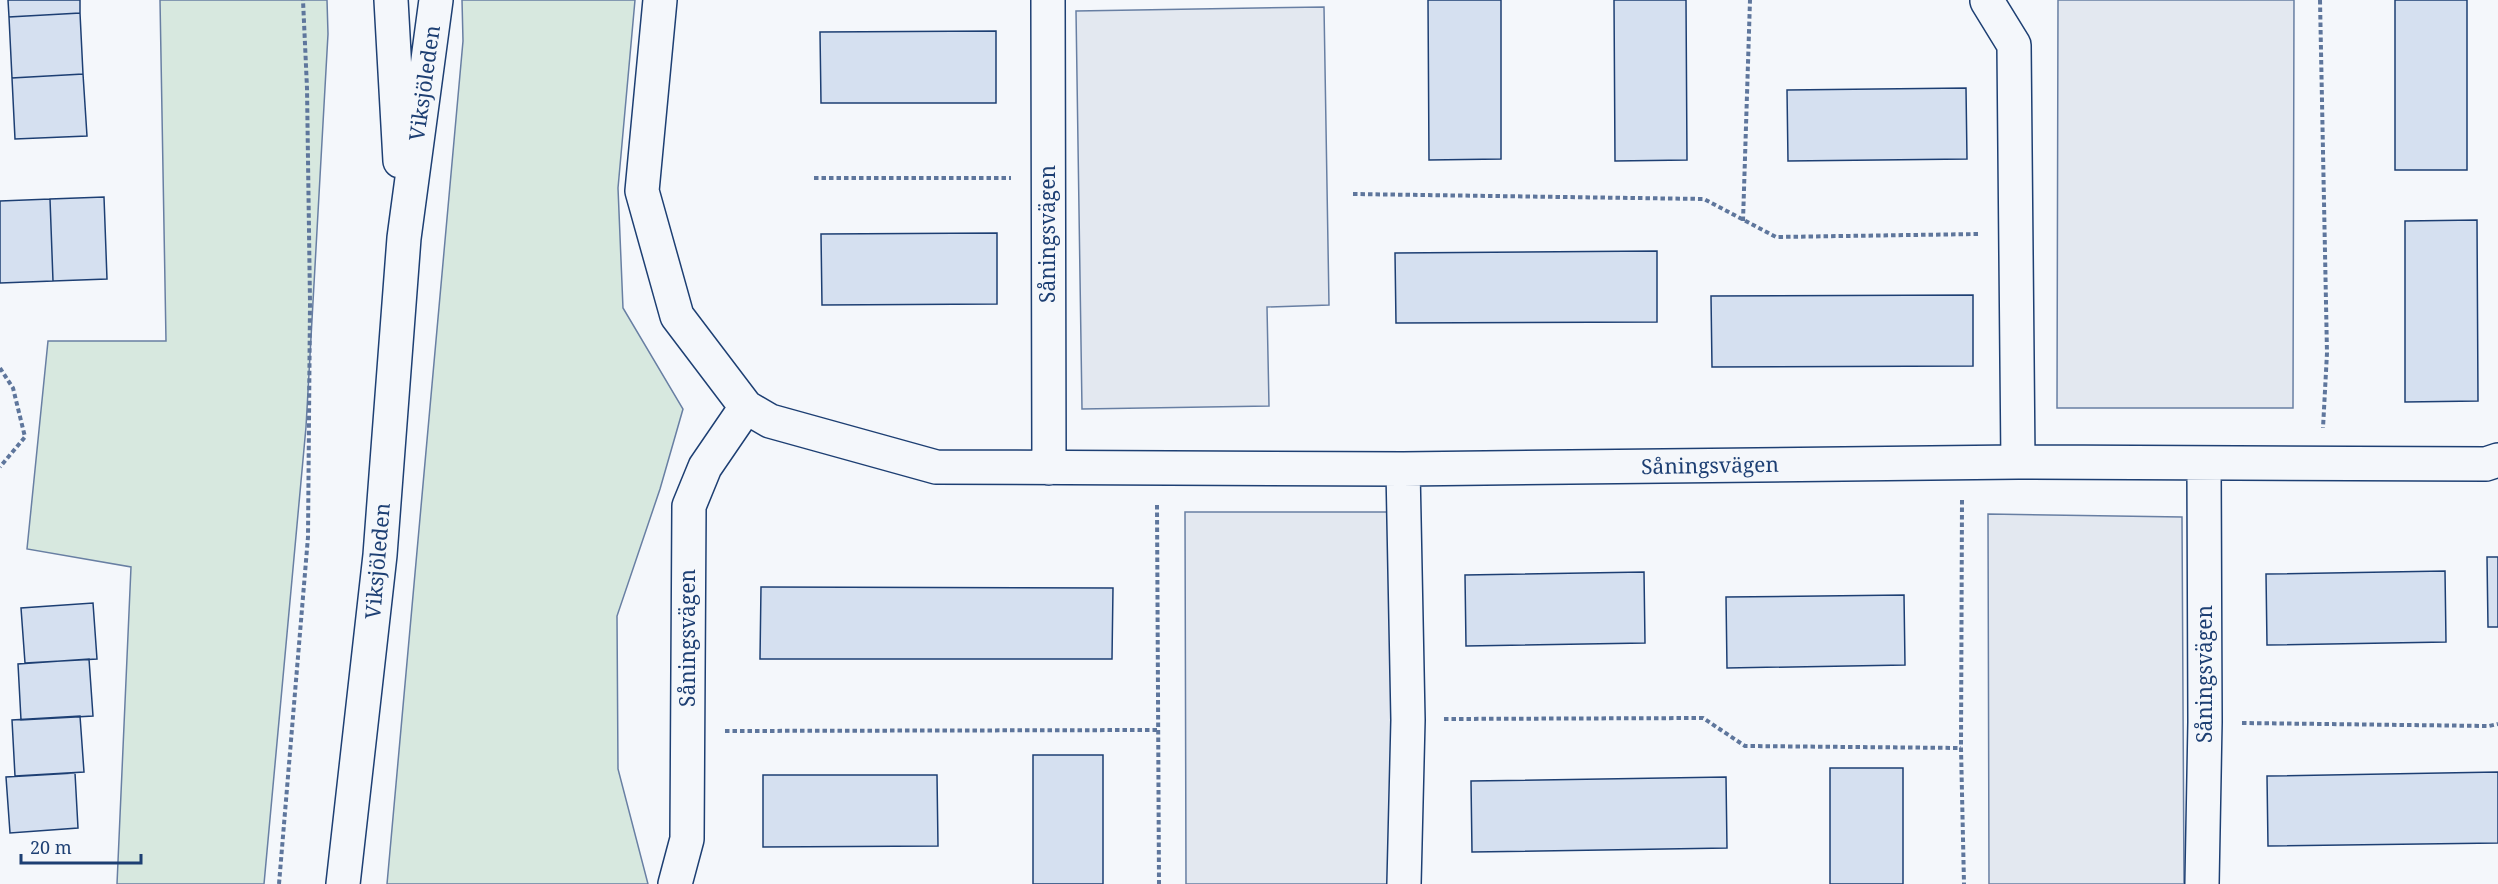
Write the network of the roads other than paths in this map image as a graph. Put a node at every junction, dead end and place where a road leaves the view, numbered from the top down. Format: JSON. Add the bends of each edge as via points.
{"nodes":[{"id":1,"x":391,"y":0,"type":"edge"},
{"id":2,"x":436,"y":0,"type":"edge"},
{"id":3,"x":660,"y":0,"type":"edge"},
{"id":4,"x":1048,"y":0,"type":"edge"},
{"id":5,"x":1987,"y":2,"type":"edge"},
{"id":6,"x":404,"y":238,"type":"junction"},
{"id":7,"x":746,"y":407,"type":"junction"},
{"id":8,"x":2498,"y":460,"type":"edge"},
{"id":9,"x":2018,"y":462,"type":"junction"},
{"id":10,"x":2204,"y":464,"type":"junction"},
{"id":11,"x":1049,"y":468,"type":"junction"},
{"id":12,"x":1403,"y":469,"type":"junction"},
{"id":13,"x":343,"y":884,"type":"edge"},
{"id":14,"x":675,"y":884,"type":"edge"},
{"id":15,"x":1404,"y":884,"type":"edge"},
{"id":16,"x":2202,"y":884,"type":"edge"}],
"edges":[{"from":1,"to":6,"type":"street","name":"Viksjöleden"},
{"from":2,"to":6,"type":"street","name":"Viksjöleden"},
{"from":3,"to":7,"type":"street","name":"Såningsvägen","via":[[642,191],[677,316]]},
{"from":4,"to":11,"type":"street","name":"Såningsvägen"},
{"from":5,"to":9,"type":"street","via":[[2014,45]]},
{"from":6,"to":13,"type":"street","name":"Viksjöleden","via":[[380,555]]},
{"from":7,"to":11,"type":"street","name":"Såningsvägen","via":[[770,421],[936,467]]},
{"from":7,"to":14,"type":"street","name":"Såningsvägen","via":[[705,467],[689,506],[687,839]]},
{"from":8,"to":10,"type":"street","name":"Såningsvägen","via":[[2486,464]]},
{"from":9,"to":10,"type":"street","name":"Såningsvägen"},
{"from":9,"to":12,"type":"street","name":"Såningsvägen"},
{"from":10,"to":16,"type":"street","name":"Såningsvägen"},
{"from":11,"to":12,"type":"street","name":"Såningsvägen"},
{"from":12,"to":15,"type":"street","via":[[1408,720]]}]}
